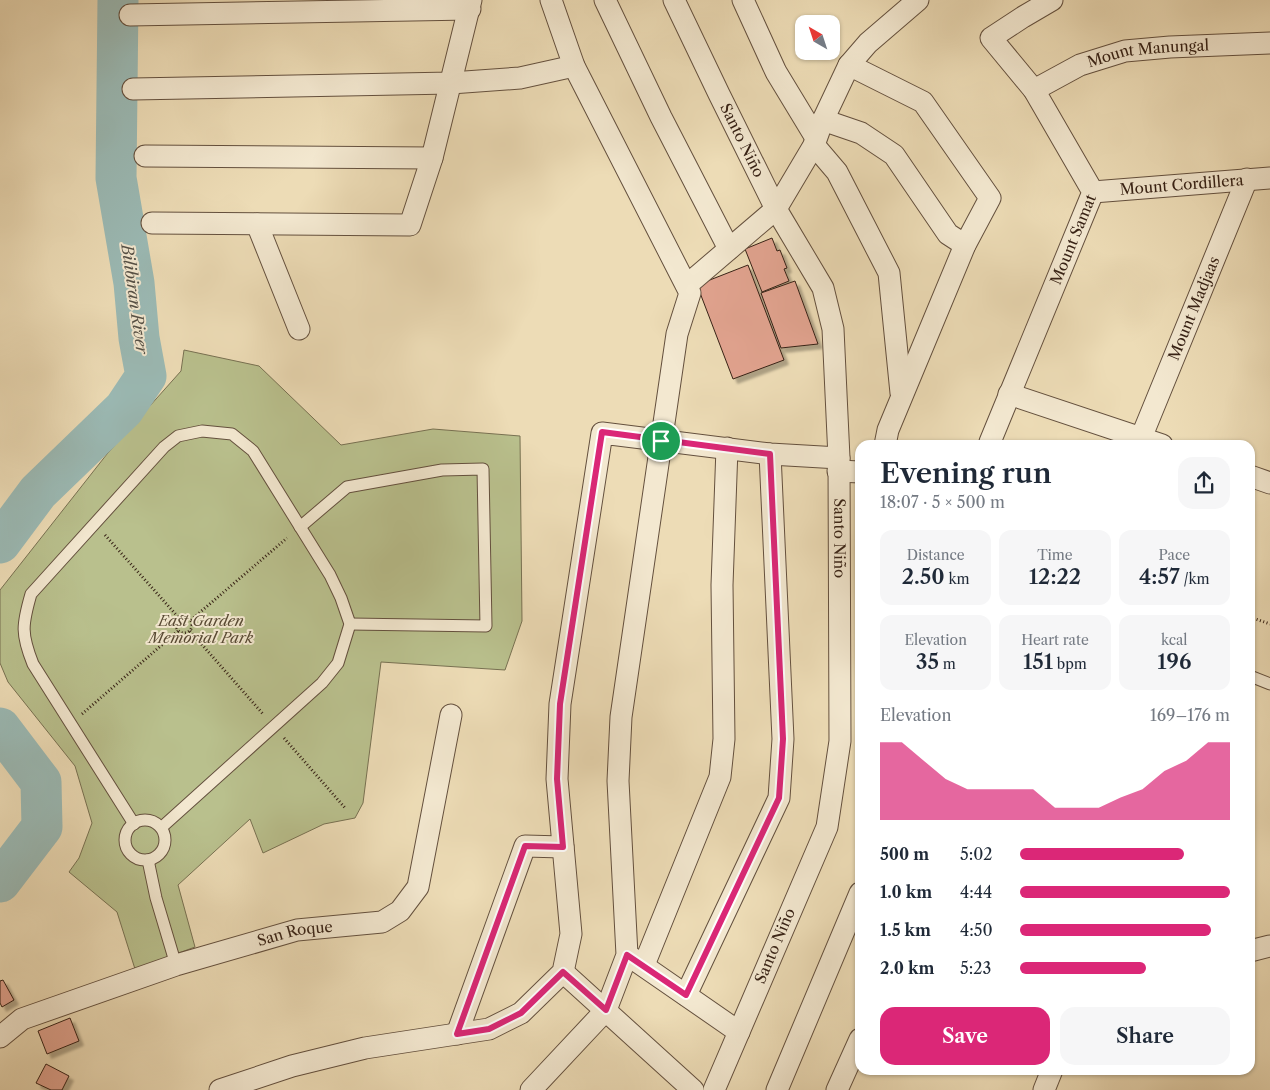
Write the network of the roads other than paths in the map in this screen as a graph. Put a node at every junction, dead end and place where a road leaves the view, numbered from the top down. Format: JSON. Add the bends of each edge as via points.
{"nodes":[{"id":1,"x":552,"y":0,"type":"edge"},
{"id":2,"x":605,"y":0,"type":"edge"},
{"id":3,"x":674,"y":0,"type":"edge"},
{"id":4,"x":743,"y":0,"type":"edge"},
{"id":5,"x":918,"y":0,"type":"edge"},
{"id":6,"x":1052,"y":0,"type":"edge"},
{"id":7,"x":470,"y":5,"type":"edge"},
{"id":8,"x":130,"y":15,"type":"dead end"},
{"id":9,"x":1270,"y":43,"type":"edge"},
{"id":10,"x":849,"y":65,"type":"junction"},
{"id":11,"x":574,"y":66,"type":"junction"},
{"id":12,"x":451,"y":83,"type":"junction"},
{"id":13,"x":133,"y":89,"type":"dead end"},
{"id":14,"x":1034,"y":90,"type":"junction"},
{"id":15,"x":818,"y":135,"type":"junction"},
{"id":16,"x":145,"y":156,"type":"dead end"},
{"id":17,"x":432,"y":158,"type":"junction"},
{"id":18,"x":1270,"y":178,"type":"edge"},
{"id":19,"x":1247,"y":180,"type":"junction"},
{"id":20,"x":1093,"y":192,"type":"junction"},
{"id":21,"x":776,"y":208,"type":"junction"},
{"id":22,"x":152,"y":222,"type":"dead end"},
{"id":23,"x":257,"y":224,"type":"junction"},
{"id":24,"x":965,"y":245,"type":"junction"},
{"id":25,"x":729,"y":249,"type":"junction"},
{"id":26,"x":686,"y":285,"type":"junction"},
{"id":27,"x":299,"y":330,"type":"dead end"},
{"id":28,"x":1009,"y":394,"type":"junction"},
{"id":29,"x":901,"y":398,"type":"junction"},
{"id":30,"x":1142,"y":438,"type":"junction"},
{"id":31,"x":886,"y":440,"type":"edge"},
{"id":32,"x":991,"y":440,"type":"edge"},
{"id":33,"x":1148,"y":440,"type":"edge"},
{"id":34,"x":661,"y":441,"type":"junction"},
{"id":35,"x":727,"y":448,"type":"junction"},
{"id":36,"x":770,"y":454,"type":"junction"},
{"id":37,"x":839,"y":465,"type":"junction"},
{"id":38,"x":855,"y":470,"type":"edge"},
{"id":39,"x":300,"y":527,"type":"junction"},
{"id":40,"x":350,"y":624,"type":"junction"},
{"id":41,"x":1255,"y":678,"type":"edge"},
{"id":42,"x":1270,"y":684,"type":"edge"},
{"id":43,"x":451,"y":715,"type":"dead end"},
{"id":44,"x":134,"y":824,"type":"junction"},
{"id":45,"x":162,"y":827,"type":"junction"},
{"id":46,"x":563,"y":847,"type":"junction"},
{"id":47,"x":148,"y":860,"type":"junction"},
{"id":48,"x":855,"y":905,"type":"edge"},
{"id":49,"x":1270,"y":946,"type":"edge"},
{"id":50,"x":1255,"y":950,"type":"edge"},
{"id":51,"x":635,"y":960,"type":"junction"},
{"id":52,"x":176,"y":965,"type":"junction"},
{"id":53,"x":563,"y":972,"type":"junction"},
{"id":54,"x":686,"y":995,"type":"junction"},
{"id":55,"x":606,"y":1010,"type":"junction"},
{"id":56,"x":739,"y":1032,"type":"junction"},
{"id":57,"x":457,"y":1034,"type":"junction"},
{"id":58,"x":0,"y":1037,"type":"edge"},
{"id":59,"x":855,"y":1051,"type":"edge"},
{"id":60,"x":1050,"y":1075,"type":"edge"},
{"id":61,"x":220,"y":1090,"type":"edge"},
{"id":62,"x":531,"y":1090,"type":"edge"},
{"id":63,"x":693,"y":1090,"type":"edge"},
{"id":64,"x":714,"y":1090,"type":"edge"},
{"id":65,"x":777,"y":1090,"type":"edge"},
{"id":66,"x":838,"y":1090,"type":"edge"},
{"id":67,"x":1044,"y":1090,"type":"edge"}],
"edges":[{"from":1,"to":11,"type":"street"},
{"from":2,"to":25,"type":"street"},
{"from":3,"to":21,"type":"street","name":"Santo Niño"},
{"from":4,"to":15,"type":"street","via":[[776,72]]},
{"from":5,"to":10,"type":"street","via":[[868,42]]},
{"from":6,"to":14,"type":"street","name":"Mount Samat","via":[[991,38]]},
{"from":7,"to":8,"type":"street"},
{"from":7,"to":12,"type":"street"},
{"from":9,"to":14,"type":"street","name":"Mount Manungal","via":[[1125,51],[1080,66]]},
{"from":10,"to":15,"type":"street"},
{"from":10,"to":24,"type":"street","via":[[923,102],[990,198]]},
{"from":11,"to":12,"type":"street","via":[[520,78]]},
{"from":11,"to":26,"type":"street"},
{"from":12,"to":13,"type":"street"},
{"from":12,"to":17,"type":"street"},
{"from":14,"to":20,"type":"street","name":"Mount Samat"},
{"from":15,"to":21,"type":"street"},
{"from":15,"to":24,"type":"street","via":[[861,133],[894,155],[948,234]]},
{"from":15,"to":29,"type":"street","via":[[889,273]]},
{"from":16,"to":17,"type":"street"},
{"from":17,"to":23,"type":"street","via":[[410,225]]},
{"from":18,"to":19,"type":"street","name":"Mount Cordillera"},
{"from":19,"to":20,"type":"street","name":"Mount Cordillera"},
{"from":19,"to":30,"type":"street","name":"Mount Madjaas"},
{"from":20,"to":28,"type":"street","name":"Mount Samat"},
{"from":21,"to":25,"type":"street"},
{"from":21,"to":37,"type":"street","name":"Santo Niño","via":[[823,288],[833,329]]},
{"from":22,"to":23,"type":"street"},
{"from":23,"to":27,"type":"street"},
{"from":24,"to":29,"type":"street"},
{"from":25,"to":26,"type":"street"},
{"from":26,"to":34,"type":"street","via":[[690,293],[677,334]]},
{"from":28,"to":30,"type":"street"},
{"from":28,"to":32,"type":"street","name":"Mount Samat"},
{"from":29,"to":31,"type":"street"},
{"from":30,"to":33,"type":"street"},
{"from":34,"to":35,"type":"street"},
{"from":34,"to":46,"type":"street","via":[[602,432],[560,704],[557,779]]},
{"from":34,"to":51,"type":"street","via":[[621,717],[618,781]]},
{"from":35,"to":36,"type":"street"},
{"from":35,"to":51,"type":"street","via":[[722,585],[724,739],[720,777]]},
{"from":36,"to":37,"type":"street"},
{"from":36,"to":54,"type":"street","via":[[783,739],[779,798]]},
{"from":37,"to":38,"type":"street"},
{"from":37,"to":56,"type":"street","name":"Santo Niño","via":[[840,741],[827,827]]},
{"from":39,"to":40,"type":"lane","via":[[330,575]]},
{"from":39,"to":40,"type":"lane","via":[[347,487],[442,470],[483,469],[486,626]]},
{"from":39,"to":44,"type":"lane","via":[[253,451],[232,434],[202,430],[178,436],[164,447],[31,594],[23,632],[33,664]]},
{"from":40,"to":45,"type":"lane","via":[[338,662],[322,683]]},
{"from":41,"to":42,"type":"lane"},
{"from":43,"to":52,"type":"street","name":"San Roque","via":[[418,887],[400,911],[382,922],[297,930]]},
{"from":44,"to":45,"type":"lane","via":[[143,820],[153,821]]},
{"from":44,"to":47,"type":"lane","via":[[128,830],[127,847],[139,859]]},
{"from":45,"to":47,"type":"lane","via":[[166,840],[160,854]]},
{"from":46,"to":53,"type":"street","via":[[571,934]]},
{"from":46,"to":57,"type":"street","via":[[525,846]]},
{"from":47,"to":52,"type":"lane"},
{"from":48,"to":65,"type":"street"},
{"from":49,"to":50,"type":"street"},
{"from":51,"to":54,"type":"street"},
{"from":51,"to":55,"type":"street"},
{"from":52,"to":58,"type":"street","name":"San Roque","via":[[22,1019]]},
{"from":53,"to":55,"type":"street"},
{"from":53,"to":57,"type":"street","via":[[521,1013],[489,1029]]},
{"from":54,"to":56,"type":"street"},
{"from":55,"to":62,"type":"street"},
{"from":55,"to":63,"type":"street"},
{"from":56,"to":64,"type":"street","name":"Santo Niño"},
{"from":57,"to":61,"type":"street","via":[[356,1051],[292,1066]]},
{"from":59,"to":66,"type":"street"},
{"from":60,"to":67,"type":"street"}]}
